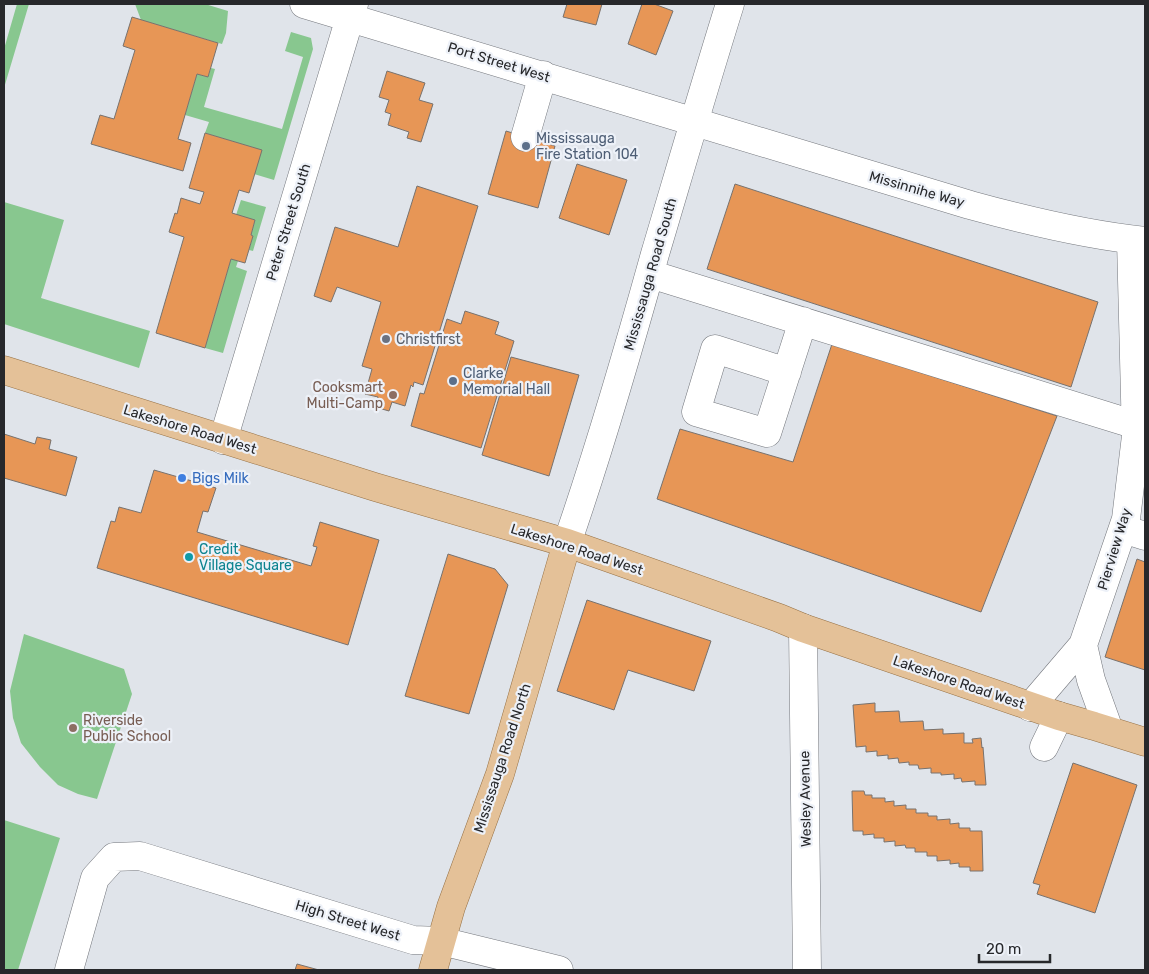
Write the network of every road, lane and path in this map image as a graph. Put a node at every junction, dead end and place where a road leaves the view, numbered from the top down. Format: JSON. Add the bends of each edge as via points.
{"nodes":[{"id":1,"x":304,"y":4,"type":"edge"},
{"id":2,"x":730,"y":4,"type":"edge"},
{"id":3,"x":352,"y":10,"type":"edge"},
{"id":4,"x":542,"y":75,"type":"junction"},
{"id":5,"x":693,"y":122,"type":"junction"},
{"id":6,"x":525,"y":137,"type":"dead end"},
{"id":7,"x":1138,"y":240,"type":"edge"},
{"id":8,"x":650,"y":274,"type":"junction"},
{"id":9,"x":803,"y":321,"type":"junction"},
{"id":10,"x":4,"y":370,"type":"edge"},
{"id":11,"x":787,"y":372,"type":"dead end"},
{"id":12,"x":1141,"y":425,"type":"edge"},
{"id":13,"x":223,"y":440,"type":"junction"},
{"id":14,"x":1134,"y":532,"type":"edge"},
{"id":15,"x":567,"y":543,"type":"junction"},
{"id":16,"x":803,"y":628,"type":"junction"},
{"id":17,"x":1083,"y":645,"type":"junction"},
{"id":18,"x":1030,"y":707,"type":"junction"},
{"id":19,"x":1058,"y":716,"type":"junction"},
{"id":20,"x":1109,"y":730,"type":"junction"},
{"id":21,"x":1145,"y":742,"type":"edge"},
{"id":22,"x":1044,"y":747,"type":"dead end"},
{"id":23,"x":441,"y":941,"type":"junction"},
{"id":24,"x":69,"y":970,"type":"edge"},
{"id":25,"x":433,"y":970,"type":"edge"},
{"id":26,"x":559,"y":970,"type":"edge"},
{"id":27,"x":808,"y":970,"type":"edge"}],
"edges":[{"from":1,"to":3,"type":"street","name":"Port Street West"},
{"from":2,"to":5,"type":"street","name":"Mississauga Road South"},
{"from":3,"to":4,"type":"street","name":"Port Street West"},
{"from":3,"to":13,"type":"street","name":"Peter Street South"},
{"from":4,"to":5,"type":"street","name":"Port Street West"},
{"from":4,"to":6,"type":"street"},
{"from":5,"to":7,"type":"street","name":"Missinnihe Way","via":[[1033,222]]},
{"from":5,"to":8,"type":"street","name":"Mississauga Road South"},
{"from":7,"to":12,"type":"street","name":"Pierview Way"},
{"from":8,"to":9,"type":"street"},
{"from":8,"to":15,"type":"street","name":"Mississauga Road South"},
{"from":9,"to":11,"type":"street"},
{"from":9,"to":12,"type":"street"},
{"from":10,"to":13,"type":"main road","name":"Lakeshore Road West"},
{"from":12,"to":14,"type":"street","name":"Pierview Way","via":[[1127,510]]},
{"from":13,"to":15,"type":"main road","name":"Lakeshore Road West"},
{"from":14,"to":17,"type":"street","name":"Pierview Way"},
{"from":15,"to":16,"type":"main road","name":"Lakeshore Road West"},
{"from":15,"to":23,"type":"main road","name":"Mississauga Road North","via":[[500,774]]},
{"from":16,"to":18,"type":"main road","name":"Lakeshore Road West"},
{"from":16,"to":27,"type":"street","name":"Wesley Avenue"},
{"from":17,"to":18,"type":"street","name":"Pierview Way"},
{"from":17,"to":20,"type":"street","via":[[1091,680]]},
{"from":18,"to":19,"type":"main road","name":"Lakeshore Road West"},
{"from":19,"to":20,"type":"main road","name":"Lakeshore Road West"},
{"from":19,"to":22,"type":"street"},
{"from":20,"to":21,"type":"main road","name":"Lakeshore Road West"},
{"from":23,"to":24,"type":"street","name":"High Street West","via":[[413,940],[140,856],[114,857],[95,878]]},
{"from":23,"to":25,"type":"main road","name":"Mississauga Road North"},
{"from":23,"to":26,"type":"street","name":"High Street West"}]}
